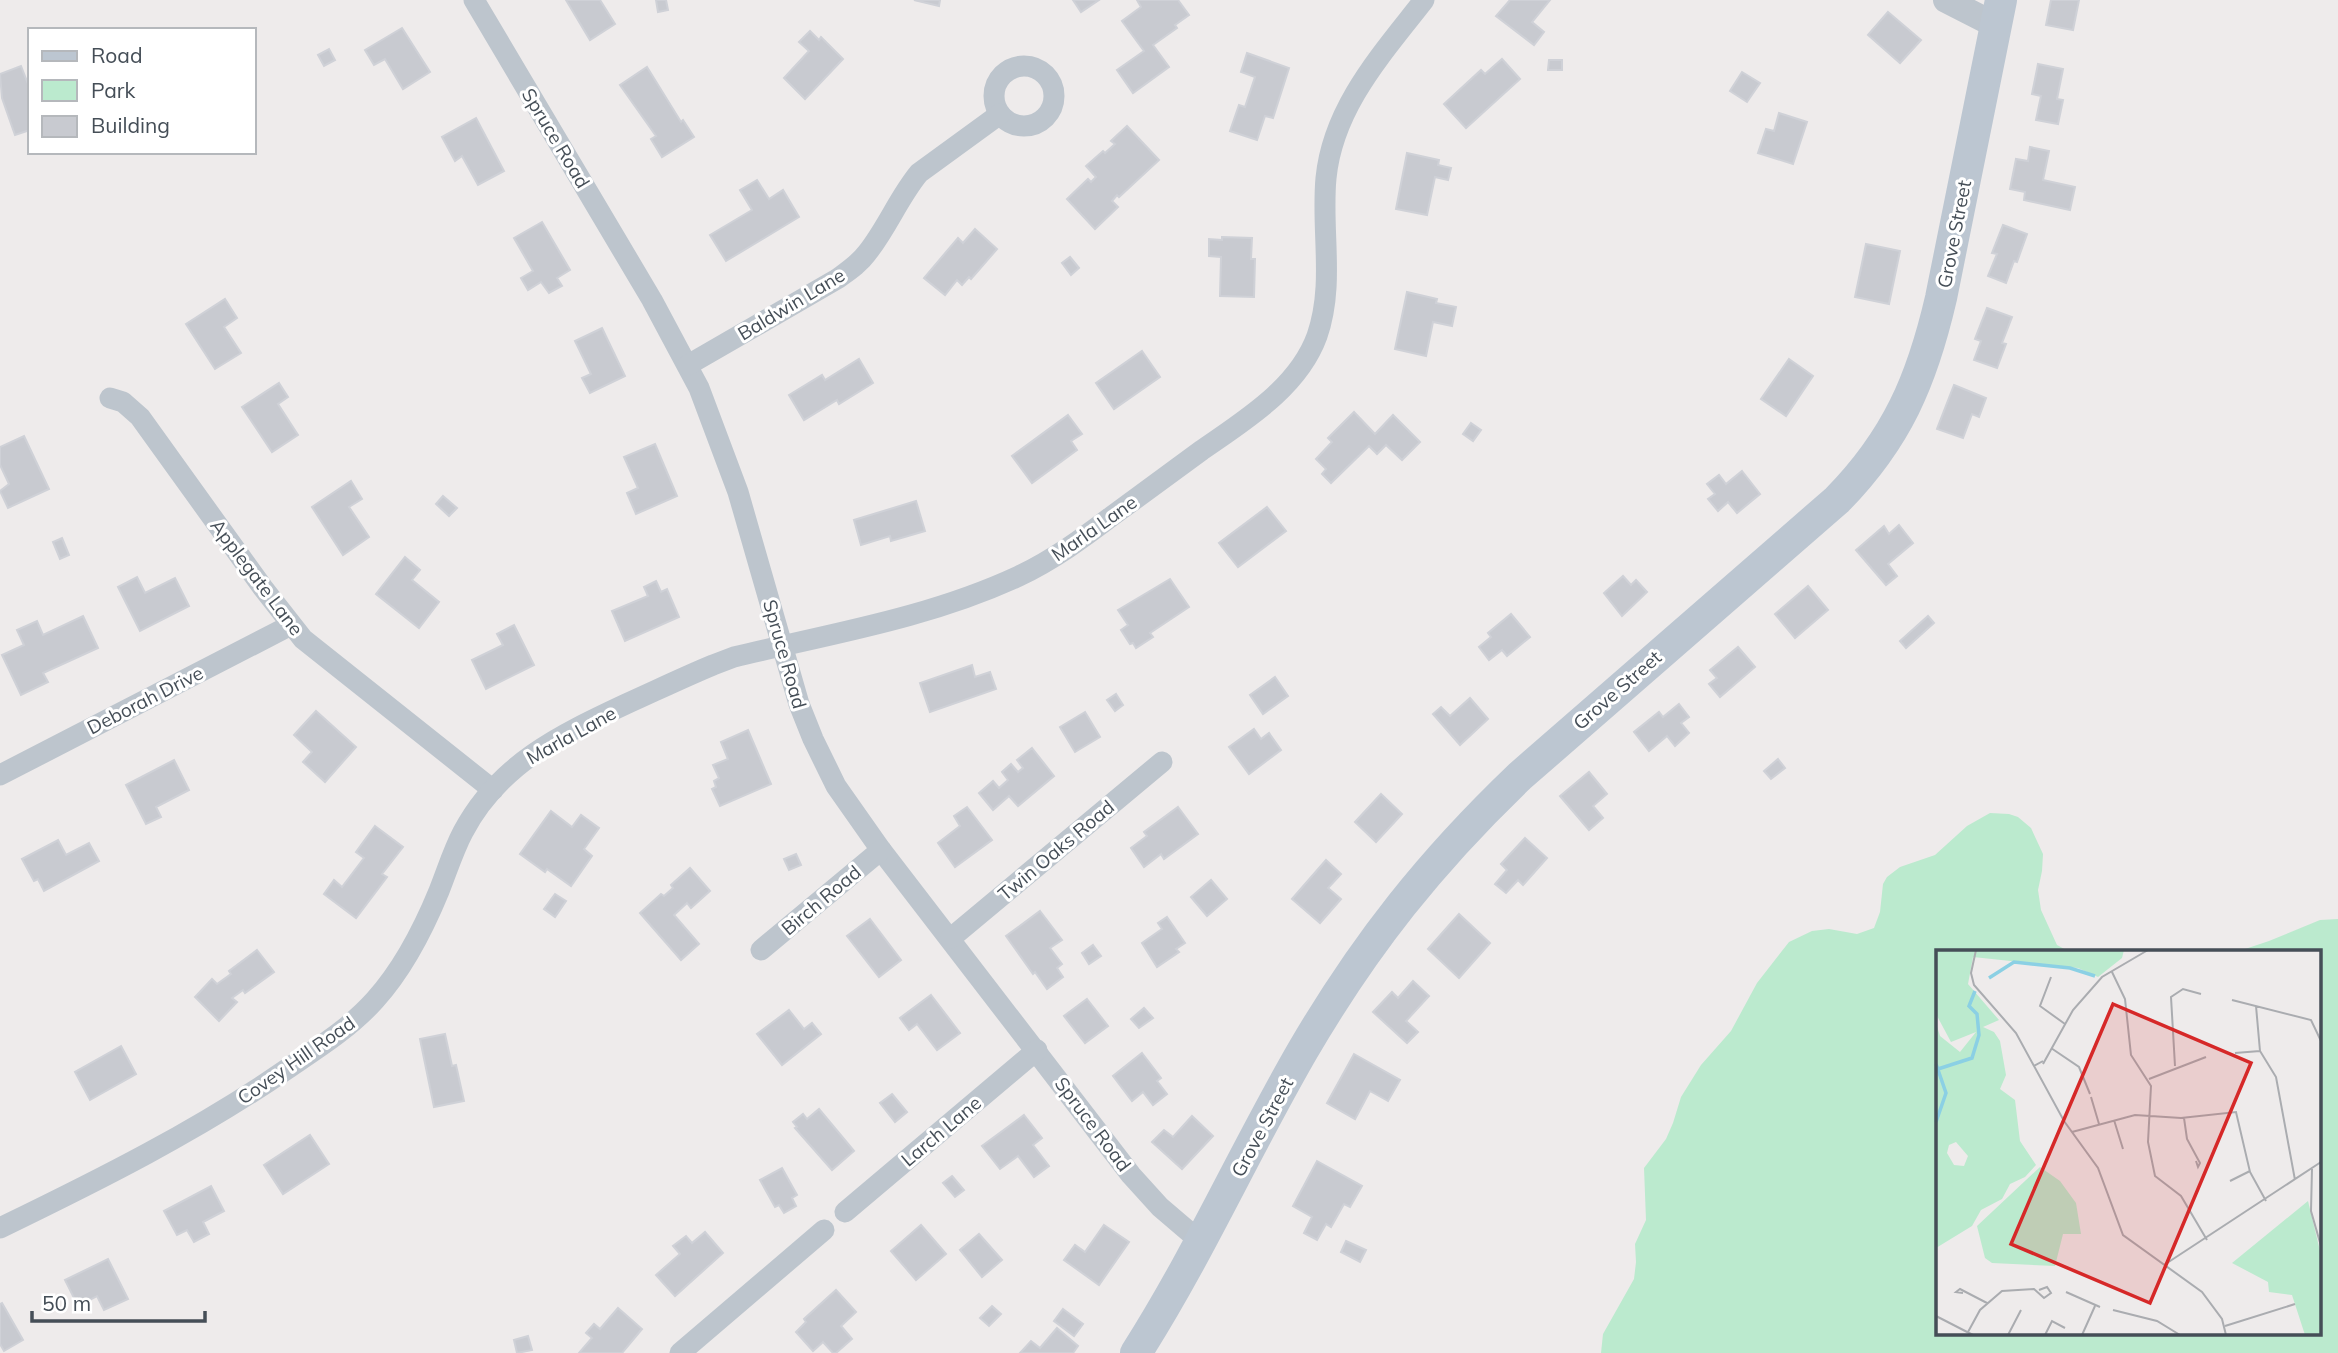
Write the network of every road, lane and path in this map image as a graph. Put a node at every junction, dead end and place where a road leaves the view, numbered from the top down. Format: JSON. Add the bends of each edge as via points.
{"nodes":[{"id":1,"x":474,"y":0,"type":"edge"},
{"id":2,"x":1424,"y":0,"type":"edge"},
{"id":3,"x":1946,"y":0,"type":"edge"},
{"id":4,"x":1998,"y":12,"type":"edge"},
{"id":5,"x":1000,"y":114,"type":"dead end"},
{"id":6,"x":688,"y":365,"type":"junction"},
{"id":7,"x":110,"y":398,"type":"dead end"},
{"id":8,"x":291,"y":625,"type":"junction"},
{"id":9,"x":782,"y":647,"type":"junction"},
{"id":10,"x":1162,"y":762,"type":"dead end"},
{"id":11,"x":0,"y":775,"type":"edge"},
{"id":12,"x":493,"y":790,"type":"junction"},
{"id":13,"x":881,"y":850,"type":"junction"},
{"id":14,"x":951,"y":938,"type":"junction"},
{"id":15,"x":761,"y":950,"type":"dead end"},
{"id":16,"x":1037,"y":1050,"type":"junction"},
{"id":17,"x":845,"y":1212,"type":"dead end"},
{"id":18,"x":0,"y":1228,"type":"edge"},
{"id":19,"x":824,"y":1230,"type":"dead end"},
{"id":20,"x":1201,"y":1242,"type":"junction"},
{"id":21,"x":680,"y":1353,"type":"edge"},
{"id":22,"x":1136,"y":1353,"type":"edge"}],
"edges":[{"from":1,"to":6,"type":"street","name":"Spruce Road"},
{"from":2,"to":9,"type":"street","name":"Marla Lane","via":[[1355,92],[1336,131],[1326,176],[1328,267],[1321,323],[1304,363],[1282,387],[1247,418],[1043,564],[997,586],[875,626]]},
{"from":3,"to":4,"type":"street"},
{"from":4,"to":20,"type":"main road","name":"Grove Street","via":[[1930,342],[1910,397],[1874,458],[1837,500],[1520,776],[1428,870],[1379,932],[1304,1049]]},
{"from":5,"to":6,"type":"street","name":"Baldwin Lane","via":[[919,173],[857,264]]},
{"from":6,"to":9,"type":"street","name":"Spruce Road","via":[[738,492]]},
{"from":7,"to":8,"type":"street","name":"Applegate Lane","via":[[123,402],[140,417]]},
{"from":8,"to":11,"type":"street","name":"Deborah Drive"},
{"from":8,"to":12,"type":"street","name":"Applegate Lane","via":[[332,664]]},
{"from":9,"to":12,"type":"street","name":"Marla Lane","via":[[713,664],[584,724],[523,760]]},
{"from":9,"to":13,"type":"street","name":"Spruce Road","via":[[827,769]]},
{"from":10,"to":14,"type":"street","name":"Twin Oaks Road"},
{"from":12,"to":18,"type":"street","name":"Covey Hill Road","via":[[464,831],[412,948],[354,1021],[202,1124]]},
{"from":13,"to":14,"type":"street","name":"Spruce Road"},
{"from":13,"to":15,"type":"street","name":"Birch Road"},
{"from":14,"to":16,"type":"street","name":"Spruce Road"},
{"from":16,"to":17,"type":"street","name":"Larch Lane"},
{"from":16,"to":20,"type":"street","name":"Spruce Road","via":[[1143,1189]]},
{"from":19,"to":21,"type":"street"},
{"from":20,"to":22,"type":"main road","name":"Grove Street"}]}
